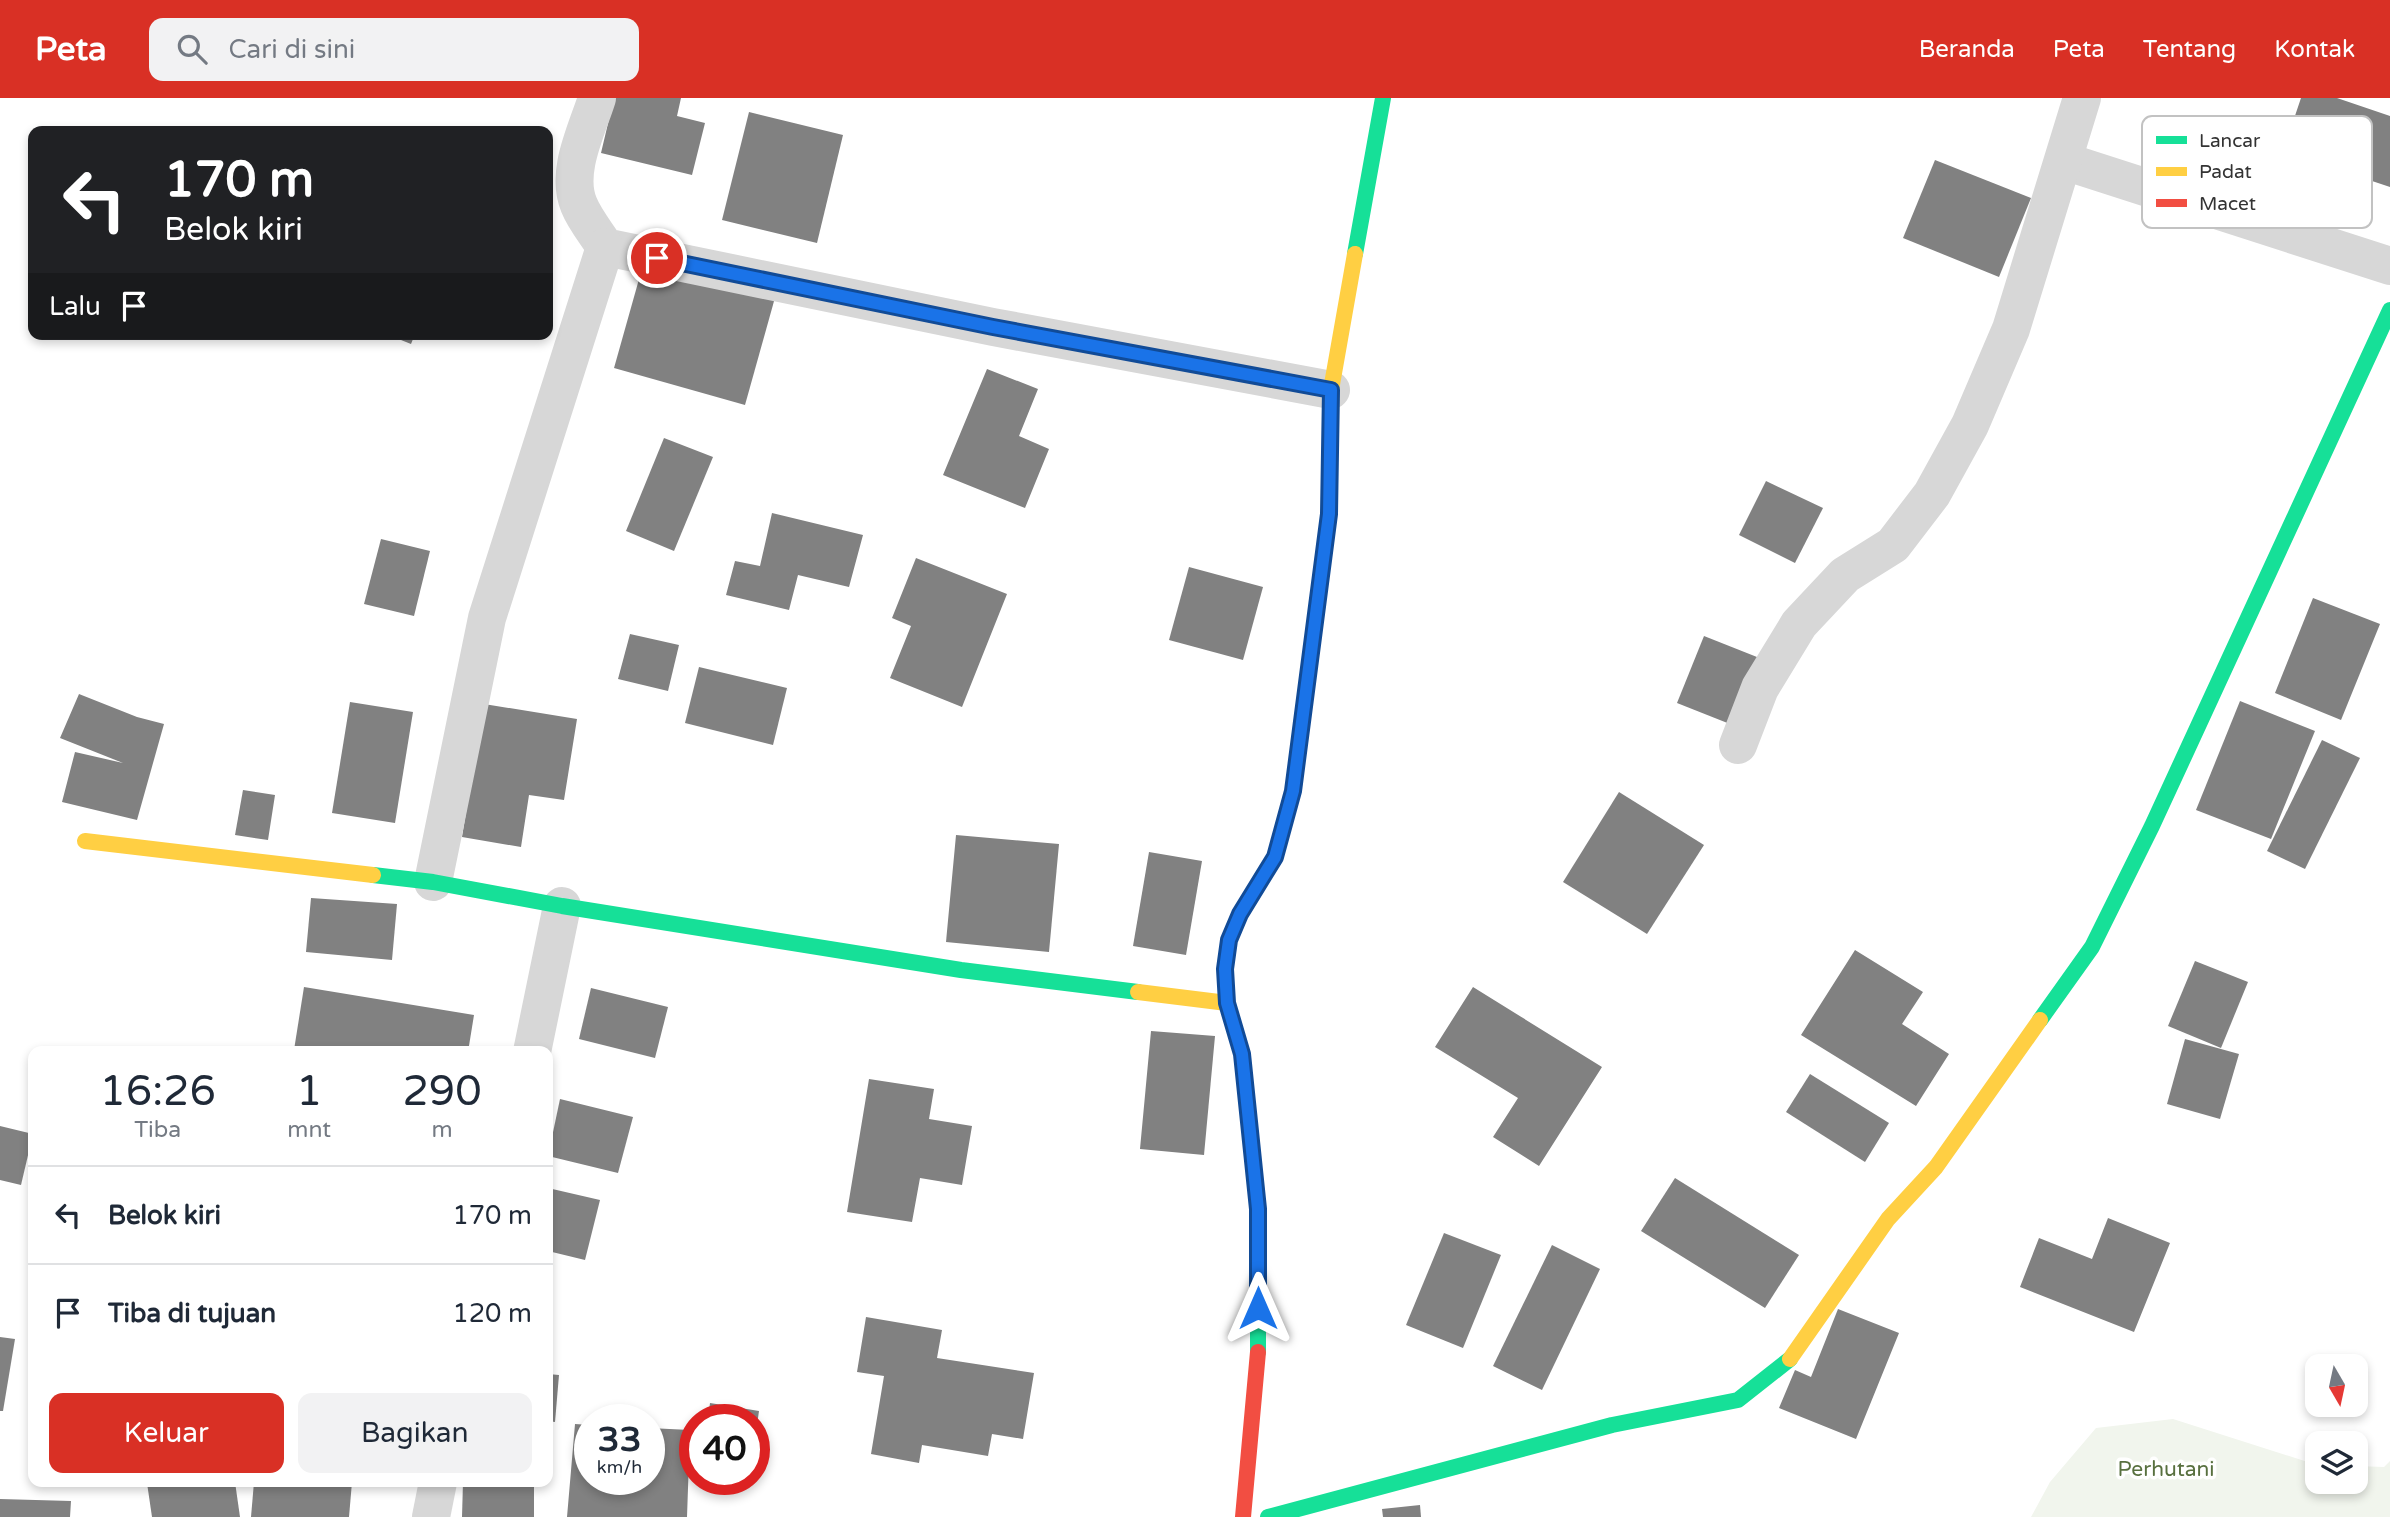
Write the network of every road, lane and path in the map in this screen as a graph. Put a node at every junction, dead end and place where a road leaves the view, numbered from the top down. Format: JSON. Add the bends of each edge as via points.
{"nodes":[{"id":1,"x":597,"y":98,"type":"edge"},
{"id":2,"x":1383,"y":98,"type":"edge"},
{"id":3,"x":2082,"y":98,"type":"edge"},
{"id":4,"x":2064,"y":161,"type":"junction"},
{"id":5,"x":2142,"y":186,"type":"edge"},
{"id":6,"x":2272,"y":228,"type":"edge"},
{"id":7,"x":605,"y":247,"type":"junction"},
{"id":8,"x":2390,"y":266,"type":"edge"},
{"id":9,"x":2390,"y":310,"type":"edge"},
{"id":10,"x":1331,"y":390,"type":"junction"},
{"id":11,"x":1738,"y":745,"type":"dead end"},
{"id":12,"x":85,"y":841,"type":"dead end"},
{"id":13,"x":433,"y":882,"type":"junction"},
{"id":14,"x":562,"y":906,"type":"junction"},
{"id":15,"x":1227,"y":1003,"type":"junction"},
{"id":16,"x":533,"y":1046,"type":"edge"},
{"id":17,"x":437,"y":1487,"type":"edge"},
{"id":18,"x":430,"y":1517,"type":"edge"},
{"id":19,"x":1243,"y":1517,"type":"edge"},
{"id":20,"x":1268,"y":1517,"type":"edge"}],
"edges":[{"from":1,"to":7,"type":"street","via":[[574,182],[579,207]]},
{"from":2,"to":10,"type":"street"},
{"from":3,"to":4,"type":"street"},
{"from":4,"to":5,"type":"street"},
{"from":4,"to":11,"type":"street","via":[[2011,329],[1970,425],[1932,494],[1893,545],[1845,575],[1799,624],[1760,688]]},
{"from":6,"to":8,"type":"street"},
{"from":7,"to":10,"type":"street","via":[[993,327]]},
{"from":7,"to":13,"type":"street","via":[[487,618]]},
{"from":9,"to":20,"type":"street","via":[[2092,947],[1936,1167],[1888,1219],[1789,1362],[1738,1400],[1612,1425]]},
{"from":10,"to":15,"type":"street","via":[[1329,514],[1293,791],[1275,857],[1229,940]]},
{"from":12,"to":13,"type":"street"},
{"from":13,"to":14,"type":"street"},
{"from":14,"to":15,"type":"street","via":[[961,970]]},
{"from":14,"to":16,"type":"street"},
{"from":15,"to":19,"type":"street","via":[[1242,1054],[1258,1209],[1258,1358]]},
{"from":17,"to":18,"type":"street"}]}
